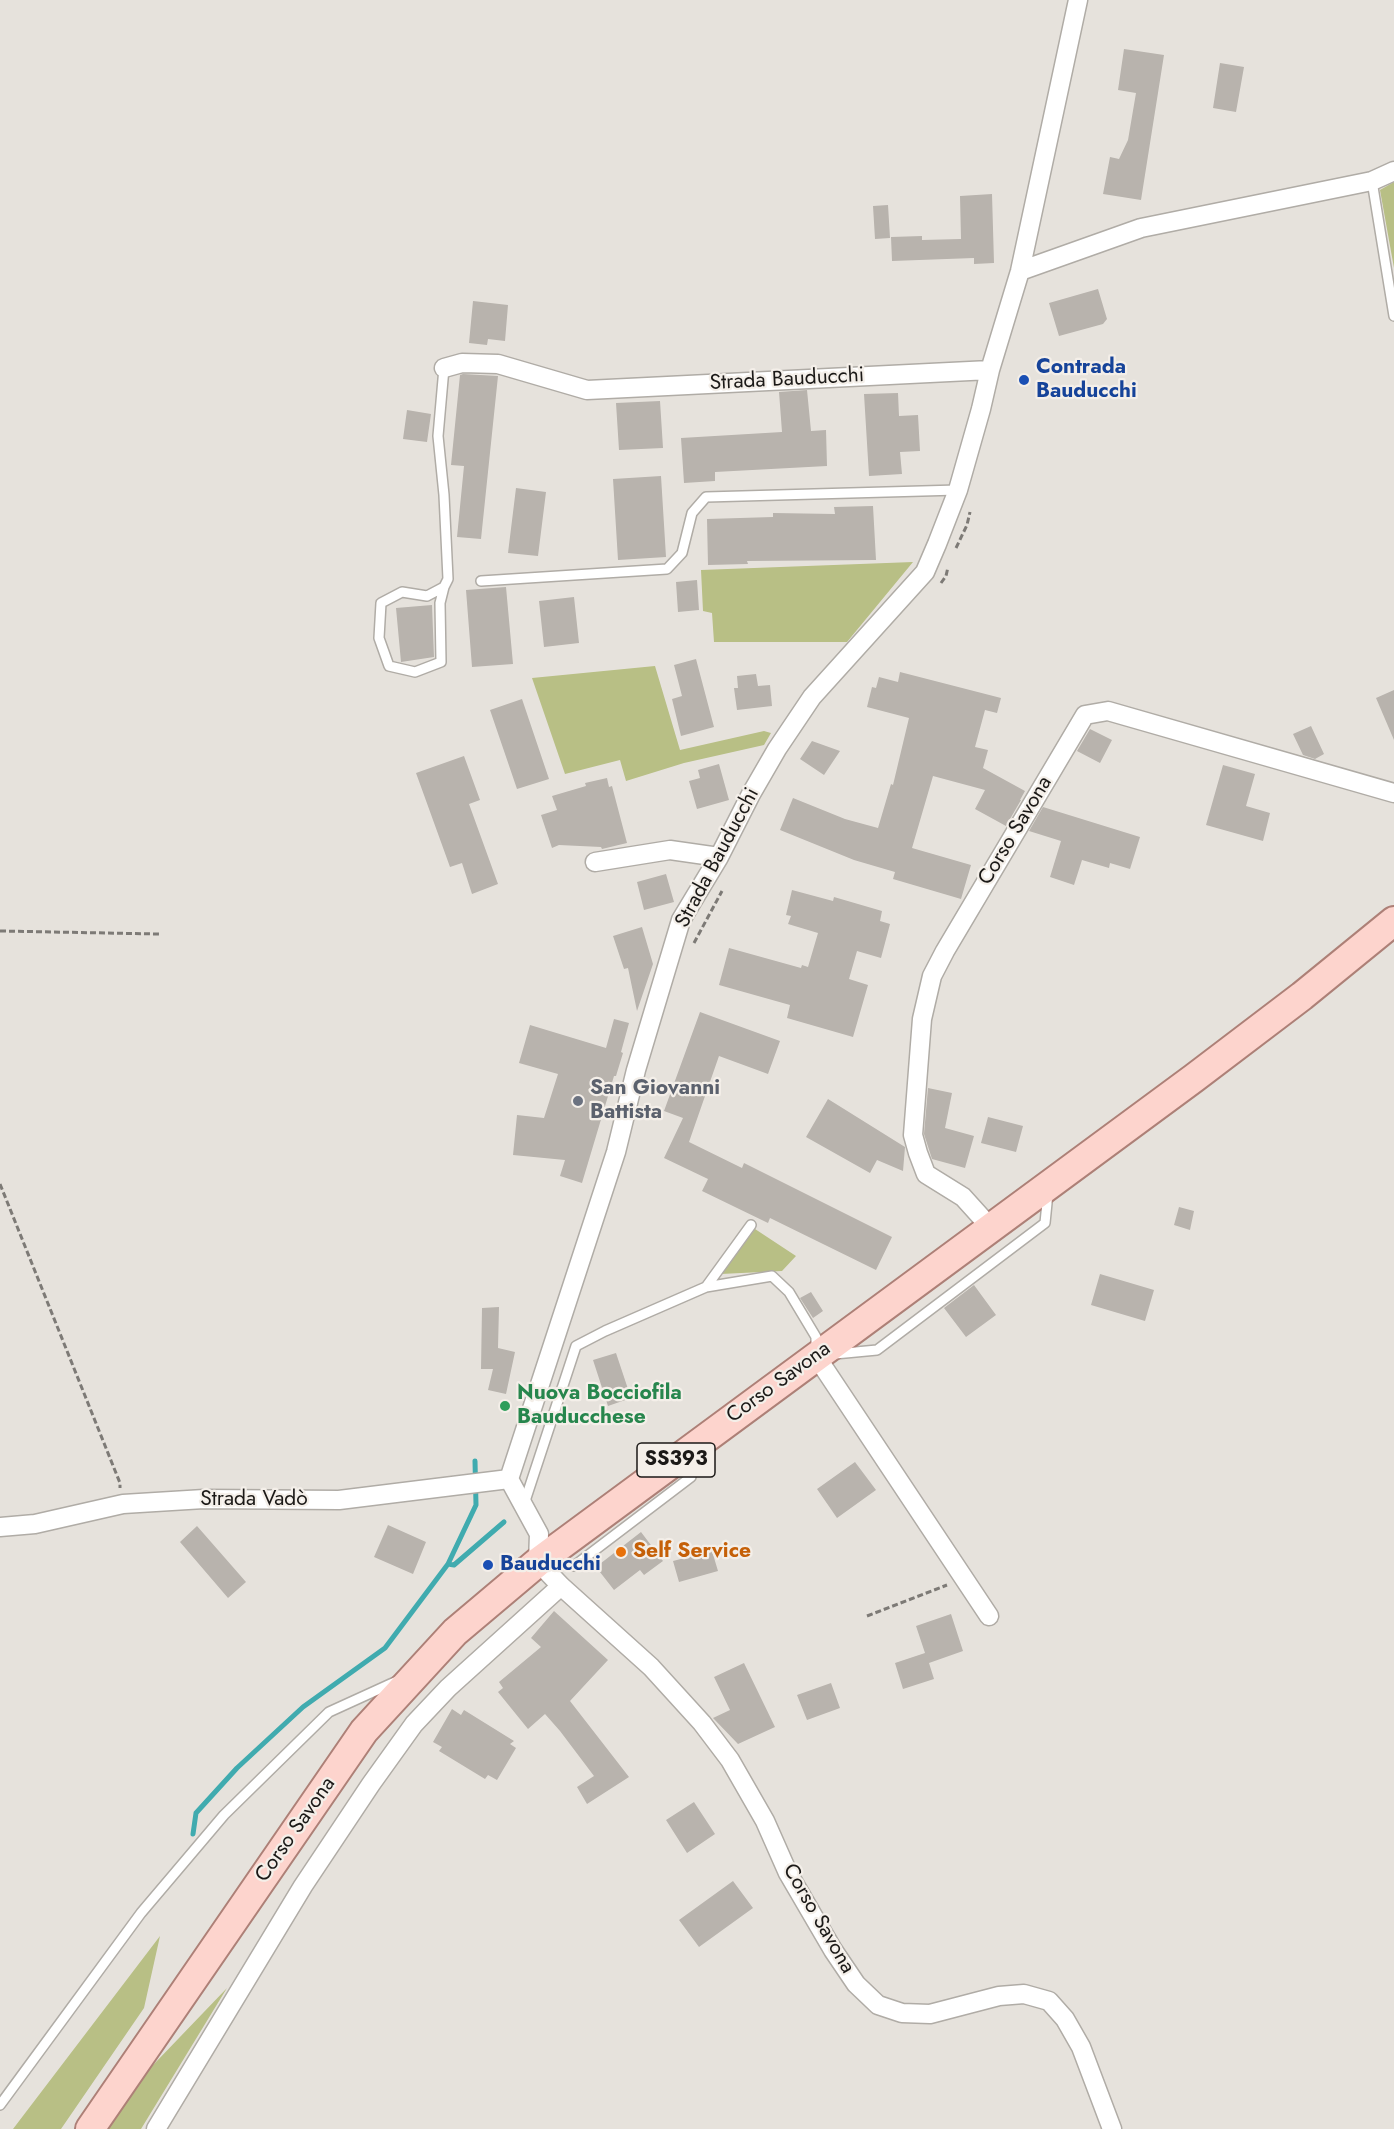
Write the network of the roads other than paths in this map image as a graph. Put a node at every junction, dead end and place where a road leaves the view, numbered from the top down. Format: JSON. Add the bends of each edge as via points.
{"nodes":[{"id":1,"x":1078,"y":0,"type":"edge"},
{"id":2,"x":1394,"y":171,"type":"edge"},
{"id":3,"x":1372,"y":181,"type":"junction"},
{"id":4,"x":1020,"y":271,"type":"junction"},
{"id":5,"x":1394,"y":316,"type":"edge"},
{"id":6,"x":444,"y":368,"type":"joint"},
{"id":7,"x":990,"y":370,"type":"junction"},
{"id":8,"x":958,"y":490,"type":"junction"},
{"id":9,"x":481,"y":581,"type":"dead end"},
{"id":10,"x":444,"y":587,"type":"junction"},
{"id":11,"x":1394,"y":793,"type":"edge"},
{"id":12,"x":719,"y":857,"type":"junction"},
{"id":13,"x":595,"y":862,"type":"dead end"},
{"id":14,"x":1394,"y":921,"type":"edge"},
{"id":15,"x":1049,"y":1185,"type":"junction"},
{"id":16,"x":751,"y":1225,"type":"dead end"},
{"id":17,"x":991,"y":1228,"type":"junction"},
{"id":18,"x":706,"y":1287,"type":"junction"},
{"id":19,"x":568,"y":1337,"type":"junction"},
{"id":20,"x":816,"y":1356,"type":"junction"},
{"id":21,"x":509,"y":1479,"type":"junction"},
{"id":22,"x":524,"y":1506,"type":"junction"},
{"id":23,"x":0,"y":1527,"type":"edge"},
{"id":24,"x":543,"y":1558,"type":"junction"},
{"id":25,"x":561,"y":1586,"type":"junction"},
{"id":26,"x":989,"y":1616,"type":"dead end"},
{"id":27,"x":421,"y":1670,"type":"junction"},
{"id":28,"x":0,"y":2105,"type":"edge"},
{"id":29,"x":90,"y":2129,"type":"edge"},
{"id":30,"x":156,"y":2129,"type":"edge"},
{"id":31,"x":1112,"y":2129,"type":"edge"}],
"edges":[{"from":1,"to":4,"type":"street","name":"Strada Bauducchi"},
{"from":2,"to":3,"type":"street"},
{"from":3,"to":4,"type":"street","via":[[1142,228]]},
{"from":3,"to":5,"type":"lane"},
{"from":4,"to":7,"type":"street","name":"Strada Bauducchi"},
{"from":6,"to":7,"type":"street","name":"Strada Bauducchi","via":[[462,363],[498,364],[587,390]]},
{"from":6,"to":10,"type":"lane","via":[[438,436],[448,579]]},
{"from":7,"to":8,"type":"street","name":"Strada Bauducchi"},
{"from":8,"to":9,"type":"lane","via":[[706,497],[692,513],[682,553],[667,569]]},
{"from":8,"to":12,"type":"street","name":"Strada Bauducchi","via":[[925,572],[812,698],[777,749]]},
{"from":10,"to":10,"type":"lane","via":[[441,662],[415,672],[389,666],[378,638],[381,603],[402,592],[427,596]]},
{"from":11,"to":17,"type":"street","name":"Corso Savona","via":[[1108,711],[1085,715],[945,951],[932,976],[922,1019],[913,1135],[918,1153],[926,1174],[963,1197]]},
{"from":12,"to":13,"type":"street","via":[[670,849]]},
{"from":12,"to":19,"type":"street","name":"Strada Bauducchi","via":[[681,920],[636,1070]]},
{"from":14,"to":15,"type":"main road","name":"Corso Savona","number":"SS393","via":[[1293,1003]]},
{"from":15,"to":17,"type":"main road","name":"Corso Savona","number":"SS393"},
{"from":15,"to":20,"type":"lane","via":[[1046,1222],[877,1350]]},
{"from":16,"to":18,"type":"lane"},
{"from":17,"to":20,"type":"main road","name":"Corso Savona","number":"SS393"},
{"from":18,"to":19,"type":"lane","via":[[605,1331]]},
{"from":18,"to":20,"type":"lane","via":[[772,1276],[789,1292],[816,1337]]},
{"from":19,"to":21,"type":"street","name":"Strada Bauducchi"},
{"from":19,"to":22,"type":"lane"},
{"from":20,"to":24,"type":"main road","name":"Corso Savona","number":"SS393"},
{"from":20,"to":26,"type":"street"},
{"from":21,"to":22,"type":"street"},
{"from":21,"to":23,"type":"street","name":"Strada Vadò","via":[[339,1500],[204,1499],[118,1505],[35,1524]]},
{"from":22,"to":24,"type":"street","via":[[539,1534]]},
{"from":24,"to":25,"type":"street","name":"Corso Savona"},
{"from":24,"to":27,"type":"main road","name":"Corso Savona","number":"SS393","via":[[455,1632]]},
{"from":25,"to":30,"type":"street","name":"Corso Savona","via":[[414,1724],[303,1886]]},
{"from":25,"to":31,"type":"street","name":"Corso Savona","via":[[651,1667],[730,1760],[765,1821],[788,1873],[856,1984],[878,2005],[902,2013],[930,2014],[999,1996],[1024,1994],[1049,2001],[1081,2047]]},
{"from":27,"to":28,"type":"lane","via":[[328,1712],[224,1815],[141,1913]]},
{"from":27,"to":29,"type":"main road","name":"Corso Savona","number":"SS393","via":[[364,1731]]}]}
